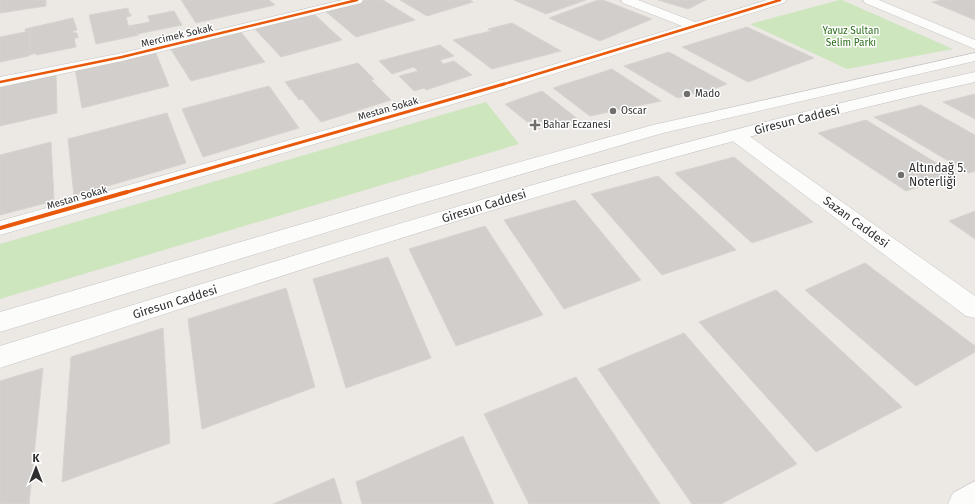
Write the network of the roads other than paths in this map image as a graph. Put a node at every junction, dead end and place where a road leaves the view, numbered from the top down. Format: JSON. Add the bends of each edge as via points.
{"nodes":[{"id":1,"x":357,"y":0,"type":"edge"},
{"id":2,"x":627,"y":0,"type":"edge"},
{"id":3,"x":780,"y":0,"type":"edge"},
{"id":4,"x":868,"y":0,"type":"edge"},
{"id":5,"x":695,"y":26,"type":"junction"},
{"id":6,"x":975,"y":45,"type":"edge"},
{"id":7,"x":975,"y":57,"type":"edge"},
{"id":8,"x":975,"y":77,"type":"edge"},
{"id":9,"x":0,"y":82,"type":"edge"},
{"id":10,"x":736,"y":135,"type":"junction"},
{"id":11,"x":0,"y":228,"type":"edge"},
{"id":12,"x":975,"y":309,"type":"edge"},
{"id":13,"x":0,"y":322,"type":"edge"},
{"id":14,"x":0,"y":357,"type":"edge"},
{"id":15,"x":975,"y":497,"type":"edge"},
{"id":16,"x":964,"y":504,"type":"edge"}],
"edges":[{"from":1,"to":9,"type":"main road","name":"Mercimek Sokak","via":[[122,57]]},
{"from":2,"to":5,"type":"main road"},
{"from":3,"to":5,"type":"main road","name":"Mestan Sokak"},
{"from":4,"to":6,"type":"main road"},
{"from":5,"to":11,"type":"main road","name":"Mestan Sokak","via":[[478,92]]},
{"from":7,"to":13,"type":"main road","name":"Giresun Caddesi","via":[[659,129],[412,199]]},
{"from":8,"to":10,"type":"main road","name":"Giresun Caddesi"},
{"from":10,"to":12,"type":"main road","name":"Sazan Caddesi"},
{"from":10,"to":14,"type":"main road","name":"Giresun Caddesi","via":[[509,198]]},
{"from":15,"to":16,"type":"main road"}]}
